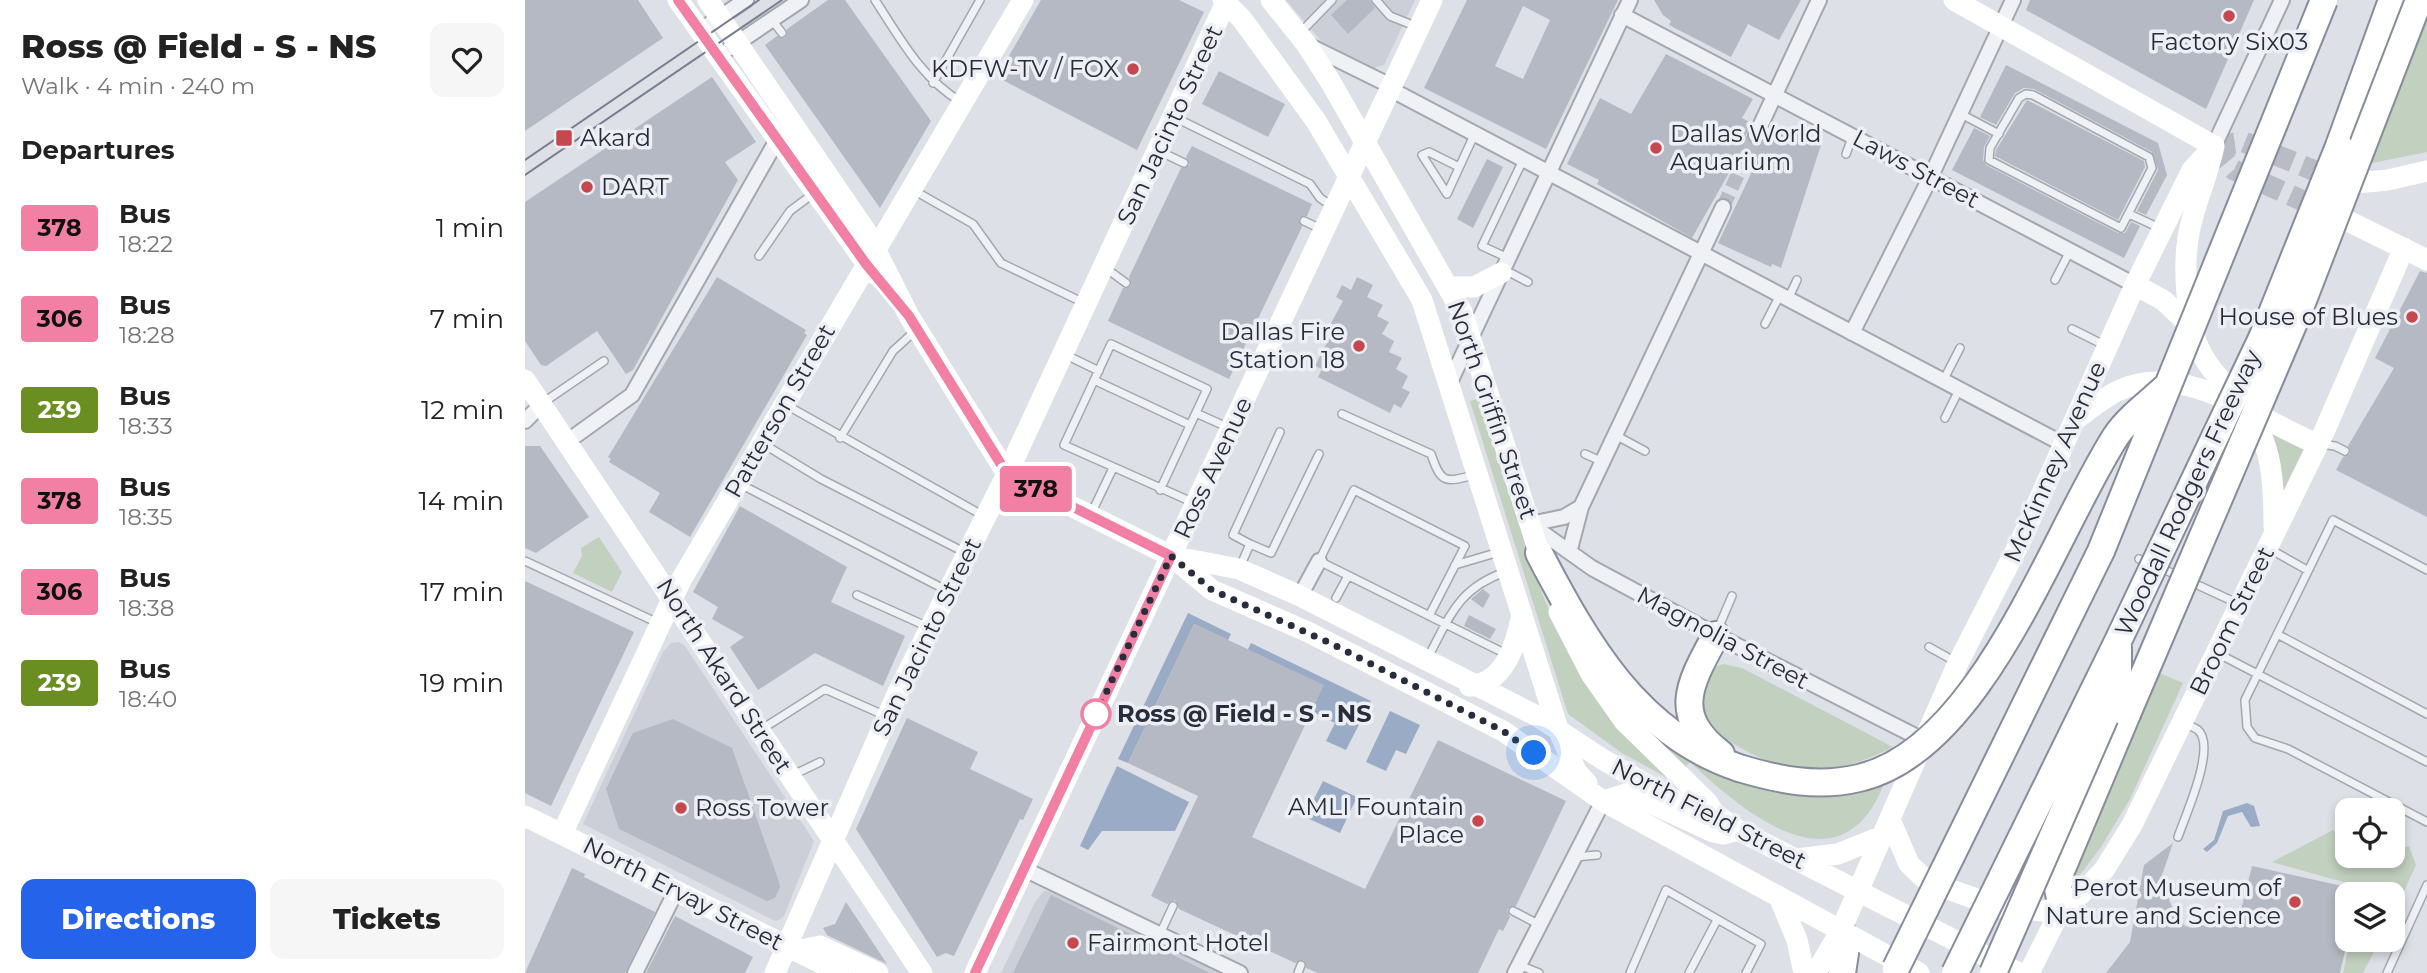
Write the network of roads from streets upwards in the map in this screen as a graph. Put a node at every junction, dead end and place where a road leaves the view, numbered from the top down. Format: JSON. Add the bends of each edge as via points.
{"nodes":[{"id":1,"x":678,"y":0,"type":"edge"},
{"id":2,"x":708,"y":0,"type":"edge"},
{"id":3,"x":746,"y":0,"type":"edge"},
{"id":4,"x":801,"y":0,"type":"edge"},
{"id":5,"x":1023,"y":0,"type":"edge"},
{"id":6,"x":1271,"y":0,"type":"edge"},
{"id":7,"x":1432,"y":0,"type":"edge"},
{"id":8,"x":1630,"y":0,"type":"edge"},
{"id":9,"x":1819,"y":0,"type":"edge"},
{"id":10,"x":1954,"y":0,"type":"edge"},
{"id":11,"x":2013,"y":0,"type":"edge"},
{"id":12,"x":2282,"y":0,"type":"edge"},
{"id":13,"x":2324,"y":0,"type":"edge"},
{"id":14,"x":2393,"y":0,"type":"edge"},
{"id":15,"x":2419,"y":0,"type":"edge"},
{"id":16,"x":1226,"y":1,"type":"edge"},
{"id":17,"x":1622,"y":15,"type":"junction"},
{"id":18,"x":720,"y":18,"type":"junction"},
{"id":19,"x":2001,"y":26,"type":"junction"},
{"id":20,"x":699,"y":31,"type":"junction"},
{"id":21,"x":1303,"y":40,"type":"junction"},
{"id":22,"x":737,"y":44,"type":"junction"},
{"id":23,"x":718,"y":57,"type":"junction"},
{"id":24,"x":1391,"y":87,"type":"junction"},
{"id":25,"x":1776,"y":94,"type":"junction"},
{"id":26,"x":1756,"y":135,"type":"tunnel mouth"},
{"id":27,"x":777,"y":140,"type":"junction"},
{"id":28,"x":1366,"y":143,"type":"junction"},
{"id":29,"x":2214,"y":146,"type":"junction"},
{"id":30,"x":2427,"y":171,"type":"edge"},
{"id":31,"x":1548,"y":172,"type":"junction"},
{"id":32,"x":1931,"y":176,"type":"junction"},
{"id":33,"x":1350,"y":177,"type":"junction"},
{"id":34,"x":2356,"y":183,"type":"tunnel mouth"},
{"id":35,"x":1723,"y":207,"type":"tunnel mouth"},
{"id":36,"x":2346,"y":220,"type":"tunnel mouth"},
{"id":37,"x":2404,"y":248,"type":"junction"},
{"id":38,"x":1702,"y":254,"type":"junction"},
{"id":39,"x":871,"y":256,"type":"junction"},
{"id":40,"x":2427,"y":260,"type":"edge"},
{"id":41,"x":1504,"y":267,"type":"junction"},
{"id":42,"x":2135,"y":285,"type":"junction"},
{"id":43,"x":1450,"y":287,"type":"junction"},
{"id":44,"x":2192,"y":327,"type":"junction"},
{"id":45,"x":1852,"y":333,"type":"junction"},
{"id":46,"x":1472,"y":336,"type":"junction"},
{"id":47,"x":525,"y":380,"type":"edge"},
{"id":48,"x":1450,"y":382,"type":"junction"},
{"id":49,"x":2172,"y":382,"type":"junction"},
{"id":50,"x":542,"y":404,"type":"junction"},
{"id":51,"x":2246,"y":410,"type":"junction"},
{"id":52,"x":2075,"y":420,"type":"junction"},
{"id":53,"x":525,"y":421,"type":"edge"},
{"id":54,"x":568,"y":441,"type":"junction"},
{"id":55,"x":2063,"y":444,"type":"junction"},
{"id":56,"x":2318,"y":444,"type":"junction"},
{"id":57,"x":1007,"y":474,"type":"junction"},
{"id":58,"x":1581,"y":507,"type":"junction"},
{"id":59,"x":1530,"y":524,"type":"junction"},
{"id":60,"x":2271,"y":540,"type":"junction"},
{"id":61,"x":1570,"y":549,"type":"junction"},
{"id":62,"x":1539,"y":553,"type":"junction"},
{"id":63,"x":1171,"y":556,"type":"junction"},
{"id":64,"x":1319,"y":561,"type":"road end"},
{"id":65,"x":1300,"y":596,"type":"junction"},
{"id":66,"x":672,"y":598,"type":"junction"},
{"id":67,"x":1523,"y":612,"type":"junction"},
{"id":68,"x":1716,"y":635,"type":"junction"},
{"id":69,"x":2119,"y":641,"type":"junction"},
{"id":70,"x":1396,"y":677,"type":"junction"},
{"id":71,"x":1477,"y":686,"type":"junction"},
{"id":72,"x":1558,"y":729,"type":"junction"},
{"id":73,"x":1923,"y":740,"type":"junction"},
{"id":74,"x":1739,"y":768,"type":"junction"},
{"id":75,"x":1603,"y":801,"type":"junction"},
{"id":76,"x":1714,"y":813,"type":"junction"},
{"id":77,"x":525,"y":816,"type":"edge"},
{"id":78,"x":1888,"y":828,"type":"junction"},
{"id":79,"x":1738,"y":830,"type":"junction"},
{"id":80,"x":562,"y":834,"type":"junction"},
{"id":81,"x":831,"y":840,"type":"junction"},
{"id":82,"x":1797,"y":859,"type":"junction"},
{"id":83,"x":1024,"y":870,"type":"junction"},
{"id":84,"x":676,"y":891,"type":"junction"},
{"id":85,"x":1858,"y":892,"type":"junction"},
{"id":86,"x":1779,"y":897,"type":"junction"},
{"id":87,"x":2062,"y":907,"type":"junction"},
{"id":88,"x":878,"y":909,"type":"junction"},
{"id":89,"x":1841,"y":930,"type":"junction"},
{"id":90,"x":791,"y":948,"type":"junction"},
{"id":91,"x":1517,"y":969,"type":"edge"},
{"id":92,"x":635,"y":973,"type":"edge"},
{"id":93,"x":775,"y":973,"type":"edge"},
{"id":94,"x":841,"y":973,"type":"edge"},
{"id":95,"x":878,"y":973,"type":"edge"},
{"id":96,"x":902,"y":973,"type":"edge"},
{"id":97,"x":922,"y":973,"type":"edge"},
{"id":98,"x":975,"y":973,"type":"edge"},
{"id":99,"x":1240,"y":973,"type":"edge"},
{"id":100,"x":1804,"y":973,"type":"edge"},
{"id":101,"x":1816,"y":973,"type":"edge"},
{"id":102,"x":1842,"y":973,"type":"edge"},
{"id":103,"x":1894,"y":973,"type":"edge"},
{"id":104,"x":1919,"y":973,"type":"edge"},
{"id":105,"x":1955,"y":973,"type":"edge"},
{"id":106,"x":1993,"y":973,"type":"edge"},
{"id":107,"x":2019,"y":973,"type":"edge"},
{"id":108,"x":2029,"y":973,"type":"edge"}],
"edges":[{"from":1,"to":20,"type":"main road"},
{"from":2,"to":18,"type":"main road"},
{"from":3,"to":18,"type":"street"},
{"from":4,"to":22,"type":"street"},
{"from":5,"to":39,"type":"main road","name":"Patterson Street"},
{"from":6,"to":21,"type":"main road","name":"North Griffin Street"},
{"from":7,"to":24,"type":"main road","name":"Ross Avenue"},
{"from":8,"to":17,"type":"street"},
{"from":9,"to":25,"type":"street"},
{"from":10,"to":19,"type":"main road"},
{"from":11,"to":19,"type":"street"},
{"from":12,"to":29,"type":"street","name":"McKinney Avenue"},
{"from":13,"to":49,"type":"highway","bridge":true},
{"from":14,"to":69,"type":"highway","name":"Woodall Rodgers Freeway","bridge":true,"via":[[2262,338]]},
{"from":15,"to":87,"type":"highway","bridge":true,"via":[[2298,313],[2061,871]]},
{"from":16,"to":33,"type":"main road","name":"North Griffin Street","via":[[1286,77]]},
{"from":16,"to":57,"type":"main road","name":"San Jacinto Street"},
{"from":17,"to":25,"type":"street","name":"Laws Street"},
{"from":17,"to":31,"type":"street"},
{"from":18,"to":20,"type":"street"},
{"from":18,"to":22,"type":"main road"},
{"from":19,"to":29,"type":"main road"},
{"from":19,"to":32,"type":"street"},
{"from":20,"to":23,"type":"main road"},
{"from":21,"to":24,"type":"street"},
{"from":21,"to":28,"type":"main road","name":"North Griffin Street"},
{"from":22,"to":23,"type":"street"},
{"from":22,"to":39,"type":"main road"},
{"from":23,"to":27,"type":"main road"},
{"from":24,"to":28,"type":"main road","name":"Ross Avenue"},
{"from":24,"to":31,"type":"street"},
{"from":25,"to":26,"type":"street"},
{"from":25,"to":32,"type":"street","name":"Laws Street"},
{"from":27,"to":39,"type":"main road","via":[[814,192]]},
{"from":27,"to":54,"type":"street","via":[[632,395]]},
{"from":28,"to":33,"type":"main road","name":"Ross Avenue"},
{"from":28,"to":43,"type":"main road","name":"North Griffin Street"},
{"from":29,"to":42,"type":"main road","name":"McKinney Avenue","via":[[2192,170]]},
{"from":29,"to":44,"type":"main road","via":[[2189,231],[2187,290]]},
{"from":30,"to":34,"type":"main road"},
{"from":31,"to":38,"type":"street"},
{"from":31,"to":41,"type":"street"},
{"from":32,"to":42,"type":"street","name":"Laws Street"},
{"from":32,"to":45,"type":"street"},
{"from":33,"to":48,"type":"main road","name":"North Griffin Street","via":[[1422,300]]},
{"from":33,"to":63,"type":"main road","name":"Ross Avenue"},
{"from":35,"to":38,"type":"street"},
{"from":36,"to":37,"type":"main road"},
{"from":37,"to":40,"type":"main road"},
{"from":37,"to":56,"type":"main road","name":"Broom Street"},
{"from":38,"to":45,"type":"street"},
{"from":38,"to":58,"type":"street"},
{"from":39,"to":57,"type":"main road"},
{"from":39,"to":66,"type":"main road","name":"Patterson Street"},
{"from":41,"to":43,"type":"main road","via":[[1474,287]]},
{"from":41,"to":46,"type":"street"},
{"from":42,"to":44,"type":"main road","via":[[2163,300]]},
{"from":42,"to":52,"type":"main road","name":"McKinney Avenue"},
{"from":43,"to":46,"type":"main road","name":"North Griffin Street"},
{"from":44,"to":51,"type":"main road","via":[[2210,369]]},
{"from":45,"to":55,"type":"street"},
{"from":46,"to":48,"type":"street"},
{"from":46,"to":59,"type":"main road","name":"North Griffin Street"},
{"from":47,"to":50,"type":"main road","name":"North Akard Street"},
{"from":48,"to":67,"type":"main road","name":"North Griffin Street"},
{"from":49,"to":74,"type":"highway","bridge":true,"via":[[2117,433],[1991,663],[1929,740],[1881,771],[1839,781],[1787,781]]},
{"from":49,"to":103,"type":"highway","bridge":true,"via":[[2101,551]]},
{"from":50,"to":53,"type":"street"},
{"from":50,"to":54,"type":"main road","name":"North Akard Street"},
{"from":51,"to":52,"type":"main road","via":[[2187,386],[2139,383],[2119,390]]},
{"from":51,"to":56,"type":"main road"},
{"from":51,"to":60,"type":"main road","via":[[2270,463]]},
{"from":52,"to":55,"type":"main road","name":"McKinney Avenue"},
{"from":54,"to":66,"type":"main road","name":"North Akard Street"},
{"from":55,"to":73,"type":"main road","name":"McKinney Avenue","via":[[1995,596]]},
{"from":56,"to":60,"type":"main road","name":"Broom Street"},
{"from":57,"to":63,"type":"main road","name":"North Field Street"},
{"from":57,"to":81,"type":"main road","name":"San Jacinto Street"},
{"from":58,"to":59,"type":"street","via":[[1564,517]]},
{"from":58,"to":61,"type":"street"},
{"from":59,"to":61,"type":"street","name":"Magnolia Street"},
{"from":59,"to":62,"type":"main road","name":"North Griffin Street"},
{"from":60,"to":87,"type":"main road","name":"Broom Street","via":[[2124,840],[2080,895]]},
{"from":61,"to":68,"type":"street","name":"Magnolia Street","via":[[1592,568]]},
{"from":62,"to":74,"type":"highway","via":[[1589,643],[1636,702],[1667,731],[1709,758]]},
{"from":62,"to":76,"type":"main road","name":"North Griffin Street","via":[[1559,613],[1591,674],[1624,721]]},
{"from":63,"to":65,"type":"main road","name":"North Field Street","via":[[1239,569]]},
{"from":63,"to":70,"type":"main road","name":"North Field Street","via":[[1212,590]]},
{"from":63,"to":83,"type":"main road","name":"Ross Avenue"},
{"from":64,"to":65,"type":"street"},
{"from":65,"to":71,"type":"main road","name":"North Field Street"},
{"from":66,"to":80,"type":"main road","name":"Patterson Street"},
{"from":66,"to":81,"type":"main road","name":"North Akard Street"},
{"from":67,"to":71,"type":"main road","via":[[1509,656],[1496,676]]},
{"from":67,"to":72,"type":"main road","name":"North Griffin Street"},
{"from":68,"to":73,"type":"street","name":"Magnolia Street"},
{"from":68,"to":74,"type":"highway","via":[[1689,691],[1688,705],[1701,736]]},
{"from":69,"to":105,"type":"highway","name":"Woodall Rodgers Freeway","bridge":true},
{"from":69,"to":106,"type":"highway","bridge":true,"via":[[2118,687]]},
{"from":70,"to":71,"type":"main road","via":[[1418,666],[1459,685]]},
{"from":70,"to":75,"type":"main road","name":"North Field Street","via":[[1503,731]]},
{"from":71,"to":72,"type":"main road","name":"North Field Street"},
{"from":72,"to":75,"type":"main road","name":"North Griffin Street","via":[[1576,771]]},
{"from":72,"to":76,"type":"main road","name":"North Field Street","via":[[1669,798],[1697,813]]},
{"from":73,"to":78,"type":"main road","name":"McKinney Avenue"},
{"from":75,"to":79,"type":"main road","via":[[1629,793],[1713,832]]},
{"from":75,"to":86,"type":"main road","name":"North Field Street"},
{"from":75,"to":91,"type":"street"},
{"from":76,"to":79,"type":"main road","name":"North Field Street"},
{"from":77,"to":80,"type":"main road","name":"North Ervay Street"},
{"from":78,"to":82,"type":"main road","via":[[1837,854]]},
{"from":78,"to":85,"type":"main road","name":"McKinney Avenue"},
{"from":78,"to":87,"type":"main road","via":[[1909,864],[1928,882],[1999,907],[2043,911]]},
{"from":79,"to":82,"type":"main road","name":"North Field Street"},
{"from":80,"to":84,"type":"main road","name":"North Ervay Street"},
{"from":81,"to":88,"type":"main road","name":"North Akard Street"},
{"from":81,"to":90,"type":"main road","name":"San Jacinto Street"},
{"from":82,"to":85,"type":"main road","name":"North Field Street"},
{"from":83,"to":98,"type":"main road","name":"Ross Avenue"},
{"from":83,"to":99,"type":"street"},
{"from":84,"to":90,"type":"main road","name":"North Ervay Street"},
{"from":84,"to":92,"type":"street"},
{"from":85,"to":89,"type":"main road","name":"McKinney Avenue"},
{"from":85,"to":107,"type":"main road","name":"North Field Street"},
{"from":86,"to":89,"type":"main road","name":"North Field Street"},
{"from":86,"to":100,"type":"main road","via":[[1797,940]]},
{"from":87,"to":108,"type":"main road","name":"Broom Street"},
{"from":88,"to":96,"type":"main road","via":[[878,927],[902,964]]},
{"from":88,"to":97,"type":"main road","name":"North Akard Street"},
{"from":89,"to":101,"type":"main road"},
{"from":89,"to":102,"type":"highway"},
{"from":89,"to":104,"type":"main road","name":"North Field Street"},
{"from":90,"to":93,"type":"main road","name":"San Jacinto Street"},
{"from":90,"to":94,"type":"main road","name":"North Ervay Street"},
{"from":90,"to":95,"type":"main road","via":[[820,946]]}]}
